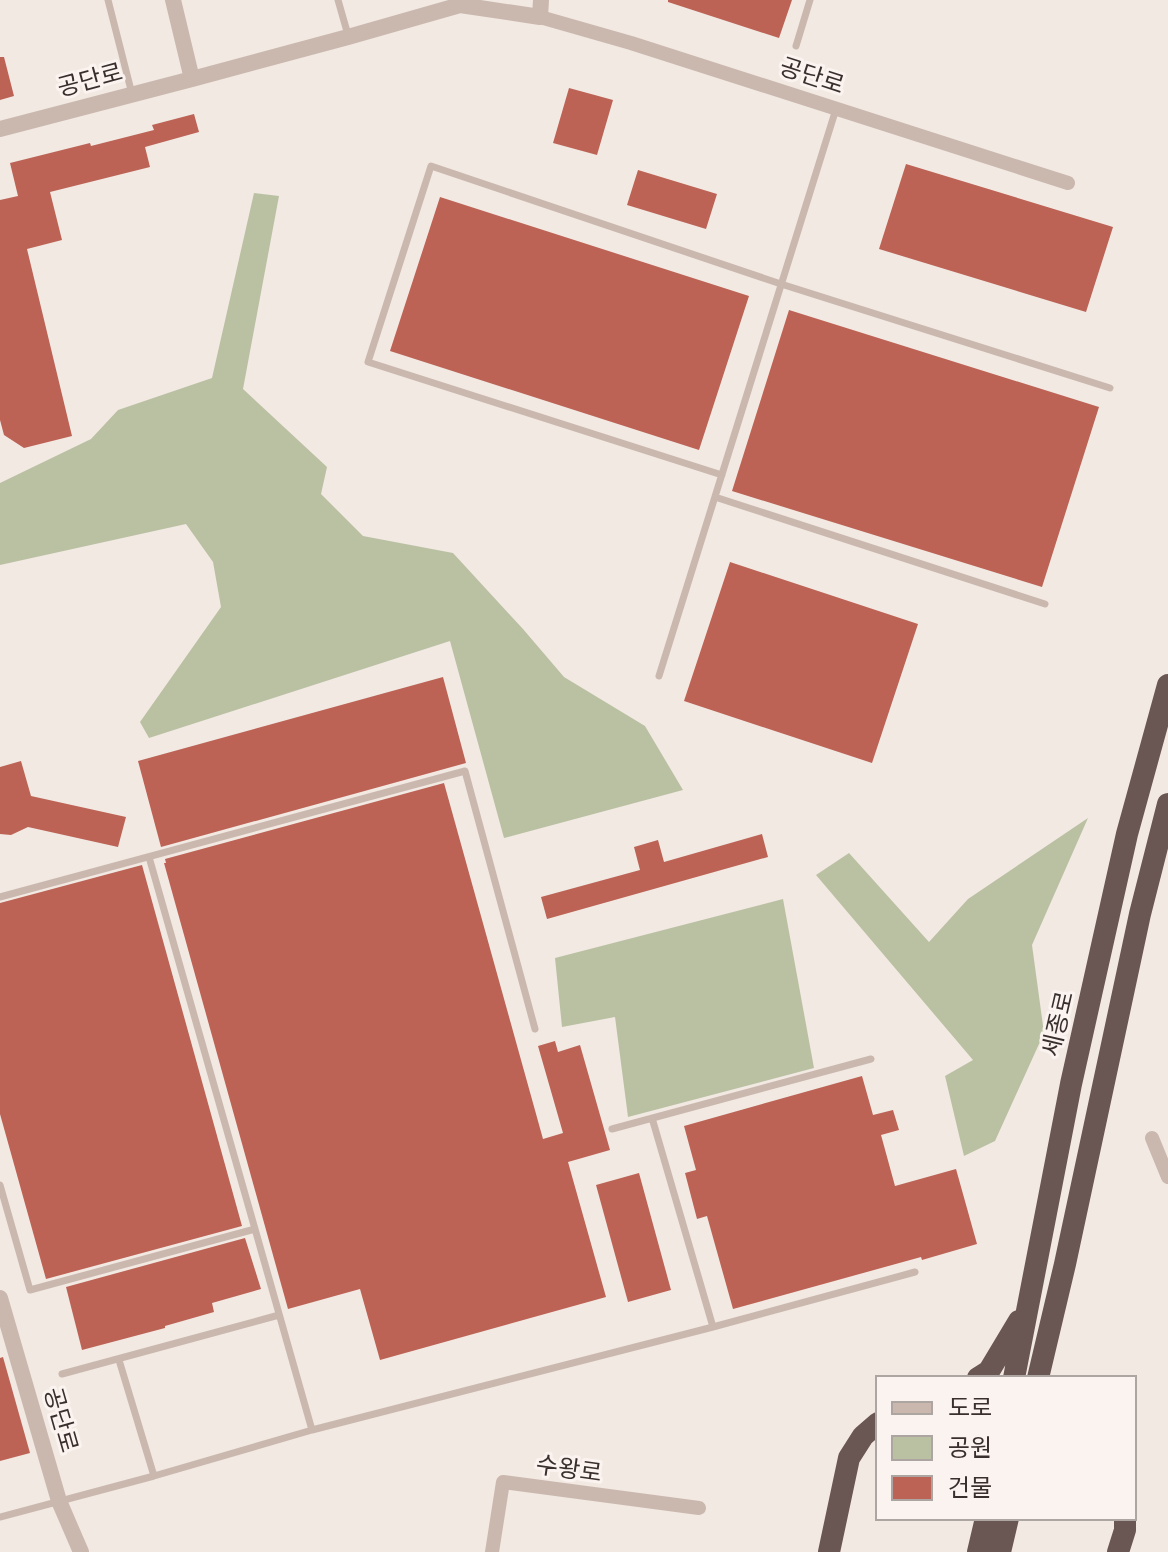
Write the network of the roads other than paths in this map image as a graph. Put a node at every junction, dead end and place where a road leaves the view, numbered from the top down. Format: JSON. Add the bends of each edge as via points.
{"nodes":[{"id":1,"x":108,"y":0,"type":"edge"},
{"id":2,"x":173,"y":0,"type":"edge"},
{"id":3,"x":338,"y":0,"type":"edge"},
{"id":4,"x":810,"y":0,"type":"edge"},
{"id":5,"x":541,"y":8,"type":"edge"},
{"id":6,"x":348,"y":37,"type":"junction"},
{"id":7,"x":796,"y":46,"type":"dead end"},
{"id":8,"x":192,"y":79,"type":"junction"},
{"id":9,"x":132,"y":94,"type":"junction"},
{"id":10,"x":836,"y":109,"type":"junction"},
{"id":11,"x":0,"y":129,"type":"edge"},
{"id":12,"x":1068,"y":183,"type":"dead end"},
{"id":13,"x":781,"y":284,"type":"junction"},
{"id":14,"x":1110,"y":388,"type":"dead end"},
{"id":15,"x":722,"y":475,"type":"junction"},
{"id":16,"x":715,"y":497,"type":"junction"},
{"id":17,"x":1045,"y":604,"type":"dead end"},
{"id":18,"x":659,"y":676,"type":"dead end"},
{"id":19,"x":1168,"y":685,"type":"edge"},
{"id":20,"x":1168,"y":804,"type":"edge"},
{"id":21,"x":149,"y":857,"type":"junction"},
{"id":22,"x":0,"y":897,"type":"edge"},
{"id":23,"x":535,"y":1029,"type":"dead end"},
{"id":24,"x":871,"y":1059,"type":"dead end"},
{"id":25,"x":652,"y":1118,"type":"junction"},
{"id":26,"x":612,"y":1129,"type":"dead end"},
{"id":27,"x":1152,"y":1138,"type":"dead end"},
{"id":28,"x":1168,"y":1177,"type":"edge"},
{"id":29,"x":0,"y":1185,"type":"edge"},
{"id":30,"x":255,"y":1229,"type":"junction"},
{"id":31,"x":915,"y":1272,"type":"dead end"},
{"id":32,"x":0,"y":1298,"type":"edge"},
{"id":33,"x":1055,"y":1303,"type":"junction"},
{"id":34,"x":1028,"y":1306,"type":"junction"},
{"id":35,"x":279,"y":1315,"type":"junction"},
{"id":36,"x":713,"y":1327,"type":"junction"},
{"id":37,"x":119,"y":1360,"type":"junction"},
{"id":38,"x":62,"y":1374,"type":"dead end"},
{"id":39,"x":981,"y":1376,"type":"edge"},
{"id":40,"x":1014,"y":1376,"type":"edge"},
{"id":41,"x":1038,"y":1376,"type":"edge"},
{"id":42,"x":1057,"y":1376,"type":"edge"},
{"id":43,"x":876,"y":1425,"type":"edge"},
{"id":44,"x":312,"y":1430,"type":"junction"},
{"id":45,"x":154,"y":1476,"type":"junction"},
{"id":46,"x":59,"y":1501,"type":"junction"},
{"id":47,"x":699,"y":1508,"type":"dead end"},
{"id":48,"x":0,"y":1517,"type":"edge"},
{"id":49,"x":986,"y":1520,"type":"edge"},
{"id":50,"x":1008,"y":1520,"type":"edge"},
{"id":51,"x":1125,"y":1520,"type":"edge"},
{"id":52,"x":81,"y":1552,"type":"edge"},
{"id":53,"x":492,"y":1552,"type":"edge"},
{"id":54,"x":829,"y":1552,"type":"edge"},
{"id":55,"x":978,"y":1552,"type":"edge"},
{"id":56,"x":1000,"y":1552,"type":"edge"},
{"id":57,"x":1118,"y":1552,"type":"edge"}],
"edges":[{"from":1,"to":9,"type":"lane"},
{"from":2,"to":8,"type":"street"},
{"from":3,"to":6,"type":"lane"},
{"from":4,"to":7,"type":"lane"},
{"from":5,"to":6,"type":"street","name":"공단로","via":[[460,5]]},
{"from":5,"to":10,"type":"street","name":"공단로"},
{"from":6,"to":8,"type":"street","name":"공단로"},
{"from":8,"to":9,"type":"street","name":"공단로"},
{"from":9,"to":11,"type":"street","name":"공단로"},
{"from":10,"to":12,"type":"street","name":"공단로"},
{"from":10,"to":13,"type":"lane"},
{"from":13,"to":14,"type":"lane"},
{"from":13,"to":15,"type":"lane"},
{"from":13,"to":15,"type":"lane","via":[[431,166],[368,362]]},
{"from":15,"to":16,"type":"lane"},
{"from":16,"to":17,"type":"lane"},
{"from":16,"to":18,"type":"lane"},
{"from":19,"to":34,"type":"highway","name":"세종로","via":[[1127,834]]},
{"from":20,"to":33,"type":"highway"},
{"from":21,"to":22,"type":"lane"},
{"from":21,"to":23,"type":"lane","via":[[465,771]]},
{"from":21,"to":30,"type":"lane"},
{"from":24,"to":25,"type":"lane"},
{"from":25,"to":26,"type":"lane"},
{"from":25,"to":36,"type":"lane"},
{"from":27,"to":28,"type":"street"},
{"from":29,"to":30,"type":"lane","via":[[30,1290]]},
{"from":30,"to":35,"type":"lane"},
{"from":31,"to":36,"type":"lane"},
{"from":32,"to":46,"type":"street","name":"공단로"},
{"from":33,"to":41,"type":"highway"},
{"from":33,"to":42,"type":"highway"},
{"from":34,"to":39,"type":"highway"},
{"from":34,"to":40,"type":"highway","name":"세종로"},
{"from":35,"to":37,"type":"lane"},
{"from":35,"to":44,"type":"lane"},
{"from":36,"to":44,"type":"lane"},
{"from":37,"to":38,"type":"lane"},
{"from":37,"to":45,"type":"lane"},
{"from":43,"to":54,"type":"highway","via":[[849,1458]]},
{"from":44,"to":45,"type":"lane"},
{"from":45,"to":46,"type":"lane"},
{"from":46,"to":48,"type":"lane"},
{"from":46,"to":52,"type":"street","name":"공단로"},
{"from":47,"to":53,"type":"street","name":"수왕로","via":[[503,1482]]},
{"from":49,"to":55,"type":"highway"},
{"from":50,"to":56,"type":"highway"},
{"from":51,"to":57,"type":"highway"}]}
